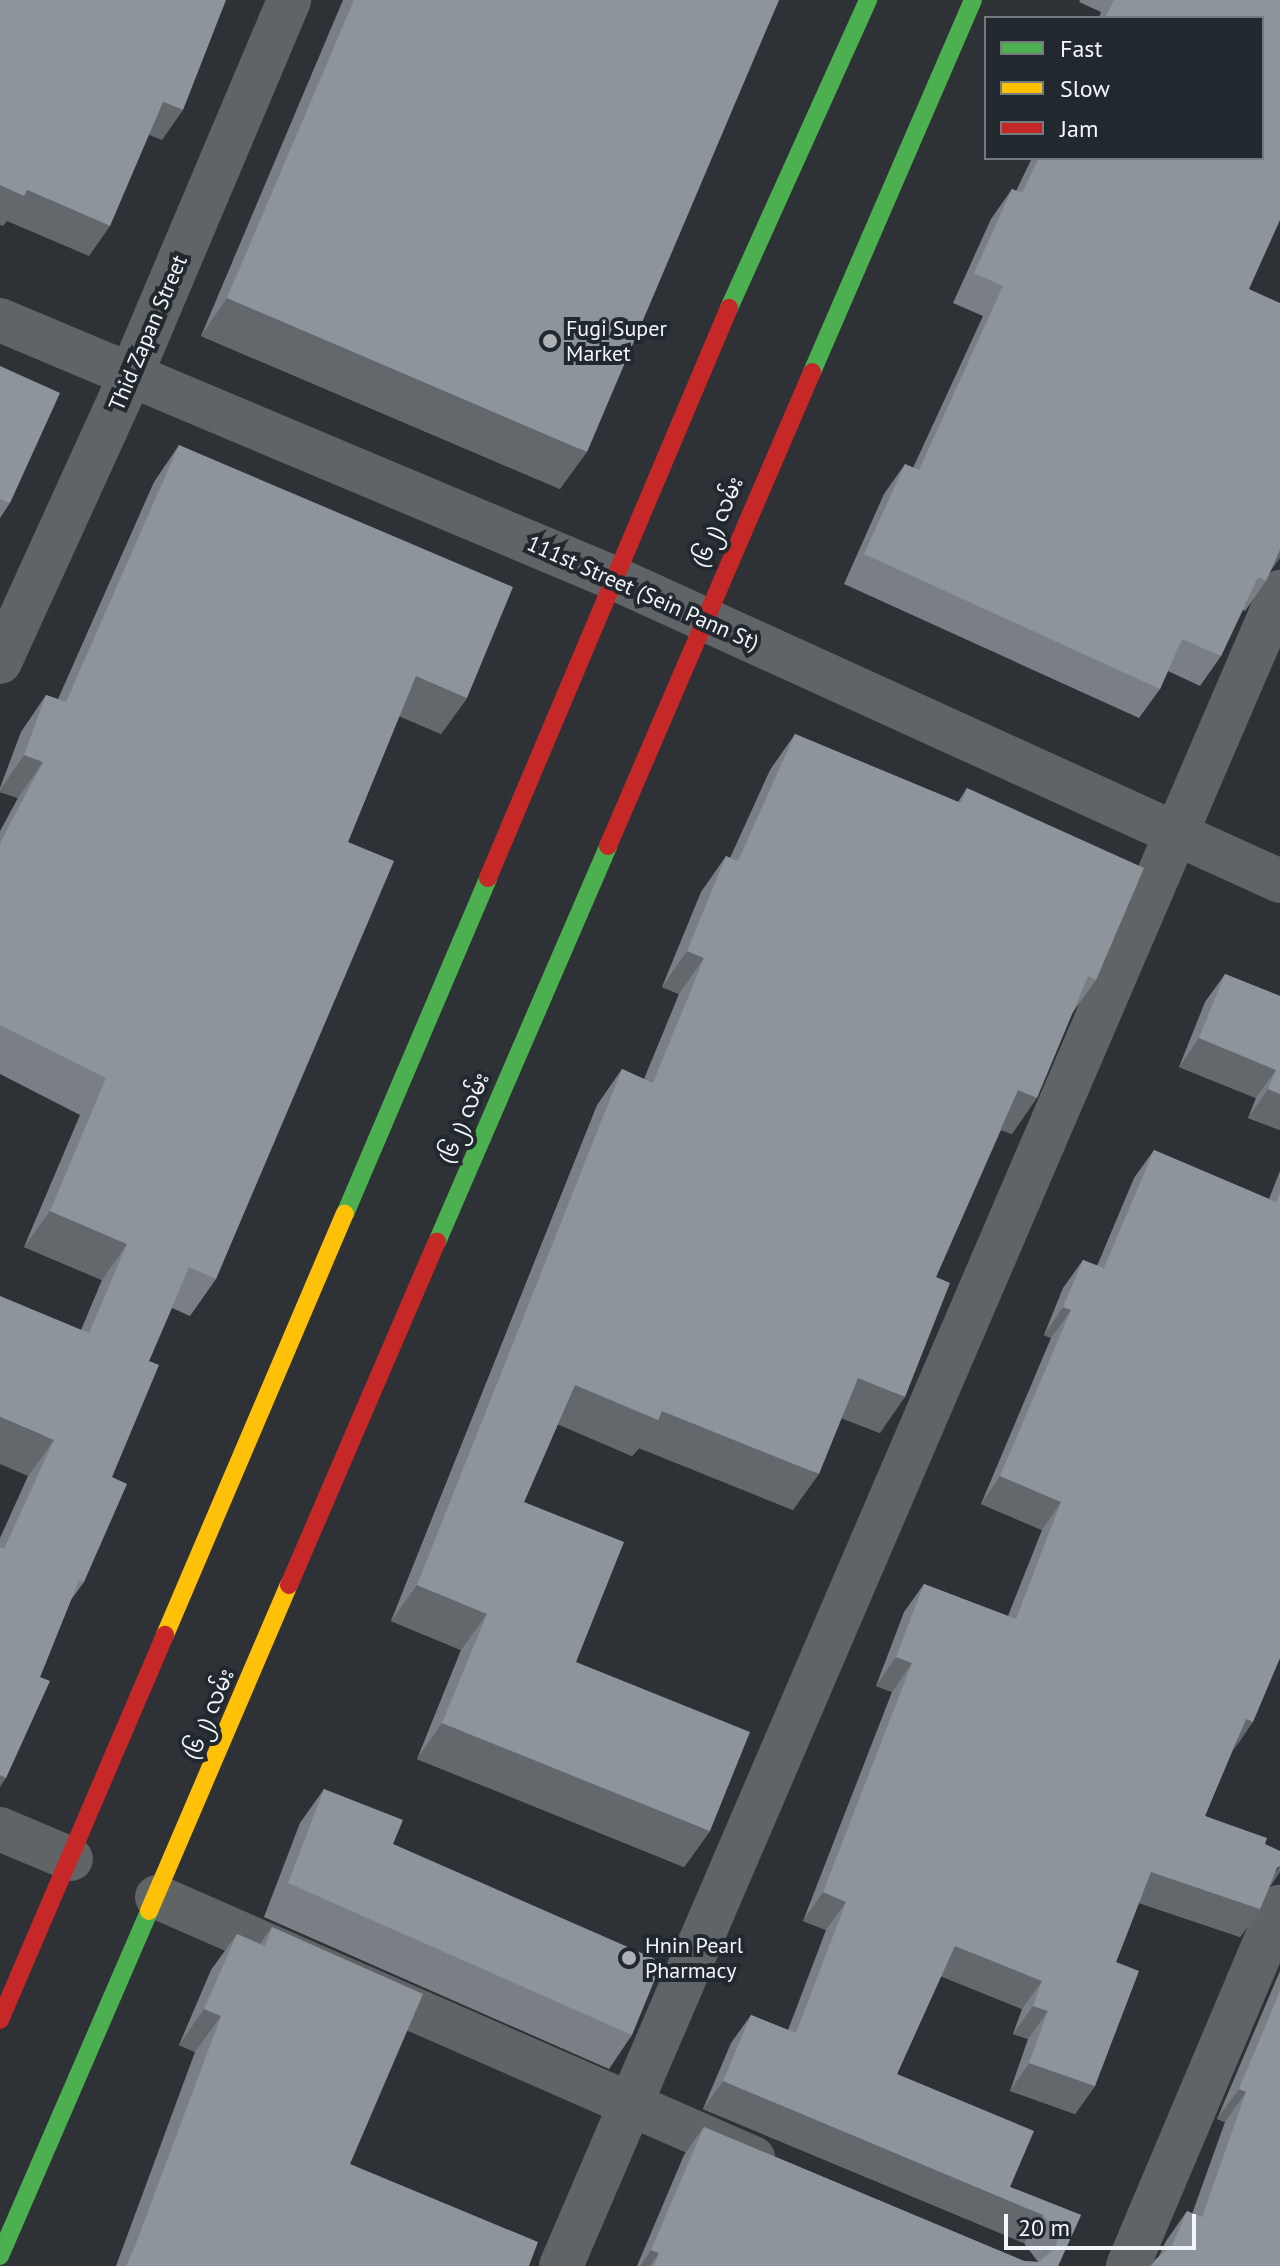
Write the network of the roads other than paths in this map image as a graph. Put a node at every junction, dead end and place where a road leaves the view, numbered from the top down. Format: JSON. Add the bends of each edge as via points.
{"nodes":[{"id":1,"x":289,"y":0,"type":"edge"},
{"id":2,"x":868,"y":0,"type":"edge"},
{"id":3,"x":973,"y":0,"type":"edge"},
{"id":4,"x":0,"y":320,"type":"edge"},
{"id":5,"x":130,"y":377,"type":"junction"},
{"id":6,"x":616,"y":579,"type":"junction"},
{"id":7,"x":1280,"y":592,"type":"edge"},
{"id":8,"x":704,"y":618,"type":"junction"},
{"id":9,"x":0,"y":662,"type":"edge"},
{"id":10,"x":1172,"y":834,"type":"junction"},
{"id":11,"x":1280,"y":881,"type":"edge"},
{"id":12,"x":0,"y":1829,"type":"edge"},
{"id":13,"x":71,"y":1859,"type":"junction"},
{"id":14,"x":157,"y":1897,"type":"junction"},
{"id":15,"x":1280,"y":1907,"type":"edge"},
{"id":16,"x":0,"y":2020,"type":"edge"},
{"id":17,"x":631,"y":2106,"type":"junction"},
{"id":18,"x":793,"y":2174,"type":"edge"},
{"id":19,"x":0,"y":2256,"type":"edge"},
{"id":20,"x":561,"y":2266,"type":"edge"},
{"id":21,"x":1128,"y":2266,"type":"edge"}],
"edges":[{"from":1,"to":5,"type":"street","name":"Thid Zapan Street"},
{"from":2,"to":6,"type":"main road","via":[[666,449]]},
{"from":3,"to":8,"type":"main road","name":"(၆၂) လမ်း"},
{"from":4,"to":5,"type":"street","name":"111st Street (Sein Pann St)"},
{"from":5,"to":6,"type":"street","name":"111st Street (Sein Pann St)"},
{"from":5,"to":9,"type":"street","name":"Thid Zapan Street"},
{"from":6,"to":8,"type":"street","name":"111st Street (Sein Pann St)"},
{"from":6,"to":13,"type":"main road"},
{"from":7,"to":10,"type":"street"},
{"from":8,"to":10,"type":"street","name":"111st Street (Sein Pann St)"},
{"from":8,"to":14,"type":"main road","name":"(၆၂) လမ်း"},
{"from":10,"to":11,"type":"street","name":"111st Street (Sein Pann St)"},
{"from":10,"to":17,"type":"street"},
{"from":12,"to":13,"type":"street"},
{"from":13,"to":16,"type":"main road"},
{"from":14,"to":17,"type":"street"},
{"from":14,"to":19,"type":"main road","name":"(၆၂) လမ်း"},
{"from":15,"to":21,"type":"street"},
{"from":17,"to":18,"type":"street"},
{"from":17,"to":20,"type":"street"}]}
